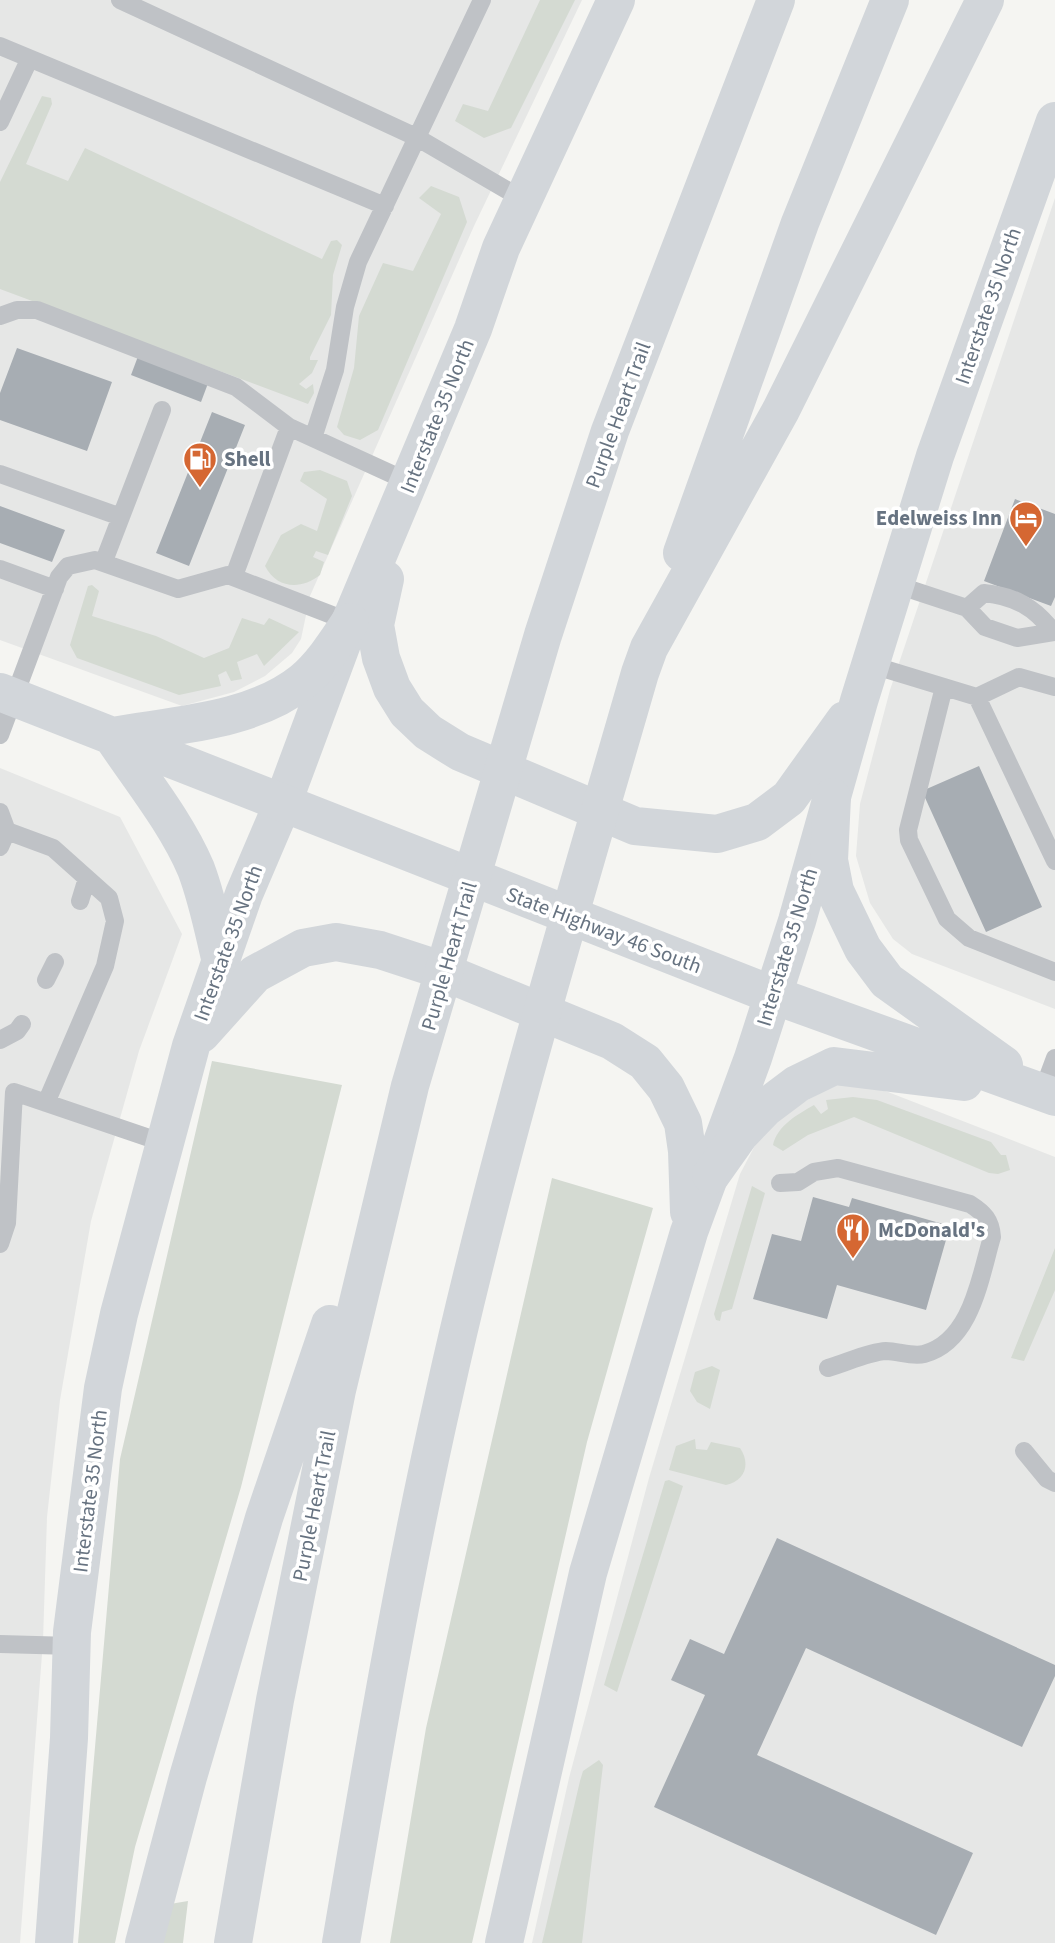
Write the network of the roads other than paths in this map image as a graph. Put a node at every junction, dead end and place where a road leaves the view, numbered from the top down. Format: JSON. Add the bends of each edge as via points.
{"nodes":[{"id":1,"x":120,"y":0,"type":"edge"},
{"id":2,"x":482,"y":0,"type":"edge"},
{"id":3,"x":615,"y":0,"type":"edge"},
{"id":4,"x":776,"y":0,"type":"edge"},
{"id":5,"x":890,"y":0,"type":"edge"},
{"id":6,"x":985,"y":0,"type":"edge"},
{"id":7,"x":0,"y":46,"type":"edge"},
{"id":8,"x":29,"y":60,"type":"junction"},
{"id":9,"x":1055,"y":121,"type":"edge"},
{"id":10,"x":0,"y":122,"type":"edge"},
{"id":11,"x":416,"y":137,"type":"junction"},
{"id":12,"x":524,"y":200,"type":"junction"},
{"id":13,"x":385,"y":206,"type":"junction"},
{"id":14,"x":0,"y":316,"type":"edge"},
{"id":15,"x":162,"y":410,"type":"dead end"},
{"id":16,"x":289,"y":427,"type":"junction"},
{"id":17,"x":313,"y":438,"type":"junction"},
{"id":18,"x":0,"y":474,"type":"edge"},
{"id":19,"x":405,"y":494,"type":"junction"},
{"id":20,"x":121,"y":517,"type":"junction"},
{"id":21,"x":104,"y":561,"type":"junction"},
{"id":22,"x":0,"y":569,"type":"edge"},
{"id":23,"x":233,"y":576,"type":"junction"},
{"id":24,"x":897,"y":585,"type":"junction"},
{"id":25,"x":55,"y":589,"type":"junction"},
{"id":26,"x":967,"y":608,"type":"junction"},
{"id":27,"x":350,"y":622,"type":"junction"},
{"id":28,"x":1054,"y":632,"type":"edge"},
{"id":29,"x":644,"y":660,"type":"junction"},
{"id":30,"x":872,"y":664,"type":"junction"},
{"id":31,"x":944,"y":687,"type":"junction"},
{"id":32,"x":1055,"y":687,"type":"edge"},
{"id":33,"x":6,"y":694,"type":"edge"},
{"id":34,"x":976,"y":697,"type":"junction"},
{"id":35,"x":859,"y":701,"type":"junction"},
{"id":36,"x":0,"y":735,"type":"edge"},
{"id":37,"x":112,"y":736,"type":"junction"},
{"id":38,"x":832,"y":797,"type":"junction"},
{"id":39,"x":282,"y":805,"type":"junction"},
{"id":40,"x":0,"y":812,"type":"edge"},
{"id":41,"x":4,"y":839,"type":"edge"},
{"id":42,"x":1055,"y":862,"type":"edge"},
{"id":43,"x":87,"y":878,"type":"junction"},
{"id":44,"x":80,"y":901,"type":"dead end"},
{"id":45,"x":220,"y":958,"type":"junction"},
{"id":46,"x":55,"y":962,"type":"dead end"},
{"id":47,"x":1055,"y":972,"type":"edge"},
{"id":48,"x":46,"y":980,"type":"dead end"},
{"id":49,"x":773,"y":995,"type":"junction"},
{"id":50,"x":22,"y":1024,"type":"dead end"},
{"id":51,"x":0,"y":1040,"type":"edge"},
{"id":52,"x":191,"y":1046,"type":"junction"},
{"id":53,"x":1055,"y":1058,"type":"edge"},
{"id":54,"x":411,"y":1087,"type":"junction"},
{"id":55,"x":1049,"y":1095,"type":"edge"},
{"id":56,"x":46,"y":1103,"type":"junction"},
{"id":57,"x":164,"y":1143,"type":"junction"},
{"id":58,"x":711,"y":1175,"type":"junction"},
{"id":59,"x":780,"y":1183,"type":"dead end"},
{"id":60,"x":690,"y":1232,"type":"junction"},
{"id":61,"x":0,"y":1244,"type":"edge"},
{"id":62,"x":828,"y":1368,"type":"dead end"},
{"id":63,"x":1024,"y":1451,"type":"dead end"},
{"id":64,"x":1055,"y":1483,"type":"edge"},
{"id":65,"x":0,"y":1644,"type":"edge"},
{"id":66,"x":72,"y":1646,"type":"junction"},
{"id":67,"x":54,"y":1943,"type":"edge"},
{"id":68,"x":144,"y":1943,"type":"edge"},
{"id":69,"x":233,"y":1943,"type":"edge"},
{"id":70,"x":341,"y":1943,"type":"edge"},
{"id":71,"x":504,"y":1943,"type":"edge"}],
"edges":[{"from":1,"to":11,"type":"lane"},
{"from":2,"to":11,"type":"lane"},
{"from":3,"to":12,"type":"main road","name":"Interstate 35 North"},
{"from":4,"to":54,"type":"main road","name":"Purple Heart Trail","via":[[610,431],[543,635]]},
{"from":5,"to":29,"type":"main road","via":[[800,223]]},
{"from":6,"to":29,"type":"main road","via":[[782,410]]},
{"from":7,"to":8,"type":"lane"},
{"from":8,"to":10,"type":"lane"},
{"from":8,"to":13,"type":"lane"},
{"from":9,"to":24,"type":"main road","name":"Interstate 35 North","via":[[935,456]]},
{"from":11,"to":12,"type":"lane"},
{"from":11,"to":13,"type":"lane"},
{"from":12,"to":19,"type":"main road","name":"Interstate 35 North"},
{"from":13,"to":17,"type":"lane","via":[[358,262],[335,370]]},
{"from":14,"to":16,"type":"lane","via":[[28,309],[50,315],[236,387]]},
{"from":15,"to":20,"type":"lane"},
{"from":16,"to":17,"type":"lane"},
{"from":16,"to":23,"type":"lane"},
{"from":17,"to":19,"type":"lane"},
{"from":18,"to":20,"type":"lane"},
{"from":19,"to":27,"type":"main road","name":"Interstate 35 North"},
{"from":19,"to":35,"type":"main road","via":[[375,625],[381,658],[407,712],[460,752],[635,826],[717,834],[757,822],[789,798]]},
{"from":20,"to":21,"type":"lane"},
{"from":21,"to":23,"type":"lane","via":[[178,589]]},
{"from":21,"to":25,"type":"lane","via":[[68,566]]},
{"from":22,"to":25,"type":"lane"},
{"from":23,"to":27,"type":"lane"},
{"from":24,"to":26,"type":"lane"},
{"from":24,"to":30,"type":"main road","name":"Interstate 35 North"},
{"from":25,"to":33,"type":"lane"},
{"from":26,"to":28,"type":"lane","via":[[985,627],[1017,638]]},
{"from":26,"to":28,"type":"lane","via":[[984,593],[1003,595],[1040,613]]},
{"from":27,"to":37,"type":"main road","via":[[308,676],[270,699],[239,712]]},
{"from":27,"to":39,"type":"main road","name":"Interstate 35 North"},
{"from":29,"to":70,"type":"main road","via":[[512,1120],[444,1392],[410,1554]]},
{"from":30,"to":31,"type":"lane"},
{"from":30,"to":35,"type":"main road","name":"Interstate 35 North"},
{"from":31,"to":34,"type":"lane"},
{"from":31,"to":47,"type":"lane","via":[[910,814],[909,840],[947,919],[957,930]]},
{"from":32,"to":34,"type":"lane","via":[[1019,677]]},
{"from":33,"to":36,"type":"lane"},
{"from":33,"to":37,"type":"main road","name":"State Highway 46 South"},
{"from":34,"to":42,"type":"lane"},
{"from":35,"to":38,"type":"main road","name":"Interstate 35 North"},
{"from":37,"to":39,"type":"main road","name":"State Highway 46 South"},
{"from":37,"to":45,"type":"main road","via":[[195,866]]},
{"from":38,"to":49,"type":"main road","name":"Interstate 35 North"},
{"from":38,"to":55,"type":"main road","via":[[829,860],[835,891],[863,949],[887,981]]},
{"from":39,"to":45,"type":"main road","name":"Interstate 35 North"},
{"from":39,"to":49,"type":"main road","name":"State Highway 46 South"},
{"from":40,"to":41,"type":"lane"},
{"from":41,"to":43,"type":"lane","via":[[53,848]]},
{"from":43,"to":44,"type":"lane"},
{"from":43,"to":56,"type":"lane","via":[[109,898],[115,921],[105,966]]},
{"from":45,"to":52,"type":"main road","name":"Interstate 35 North"},
{"from":46,"to":48,"type":"lane"},
{"from":49,"to":55,"type":"main road","name":"State Highway 46 South"},
{"from":49,"to":58,"type":"main road","name":"Interstate 35 North"},
{"from":50,"to":51,"type":"lane"},
{"from":52,"to":57,"type":"main road","name":"Interstate 35 North"},
{"from":52,"to":60,"type":"main road","via":[[255,974],[303,948],[336,942],[429,966],[612,1041],[645,1062],[666,1088],[683,1123]]},
{"from":53,"to":55,"type":"lane"},
{"from":54,"to":68,"type":"main road","via":[[264,1518]]},
{"from":54,"to":69,"type":"main road","name":"Purple Heart Trail","via":[[337,1390],[275,1700]]},
{"from":55,"to":58,"type":"main road","via":[[834,1066],[797,1084],[765,1108]]},
{"from":56,"to":57,"type":"lane"},
{"from":56,"to":61,"type":"lane","via":[[14,1092],[7,1223]]},
{"from":57,"to":66,"type":"main road","name":"Interstate 35 North","via":[[103,1388]]},
{"from":58,"to":60,"type":"main road","name":"Interstate 35 North"},
{"from":59,"to":62,"type":"lane","via":[[798,1182],[814,1172],[838,1168],[970,1204],[992,1227],[970,1309],[946,1341],[921,1355],[884,1351]]},
{"from":60,"to":71,"type":"main road","name":"Interstate 35 North","via":[[588,1573]]},
{"from":63,"to":64,"type":"lane"},
{"from":65,"to":66,"type":"lane"},
{"from":66,"to":67,"type":"main road","name":"Interstate 35 North"}]}
